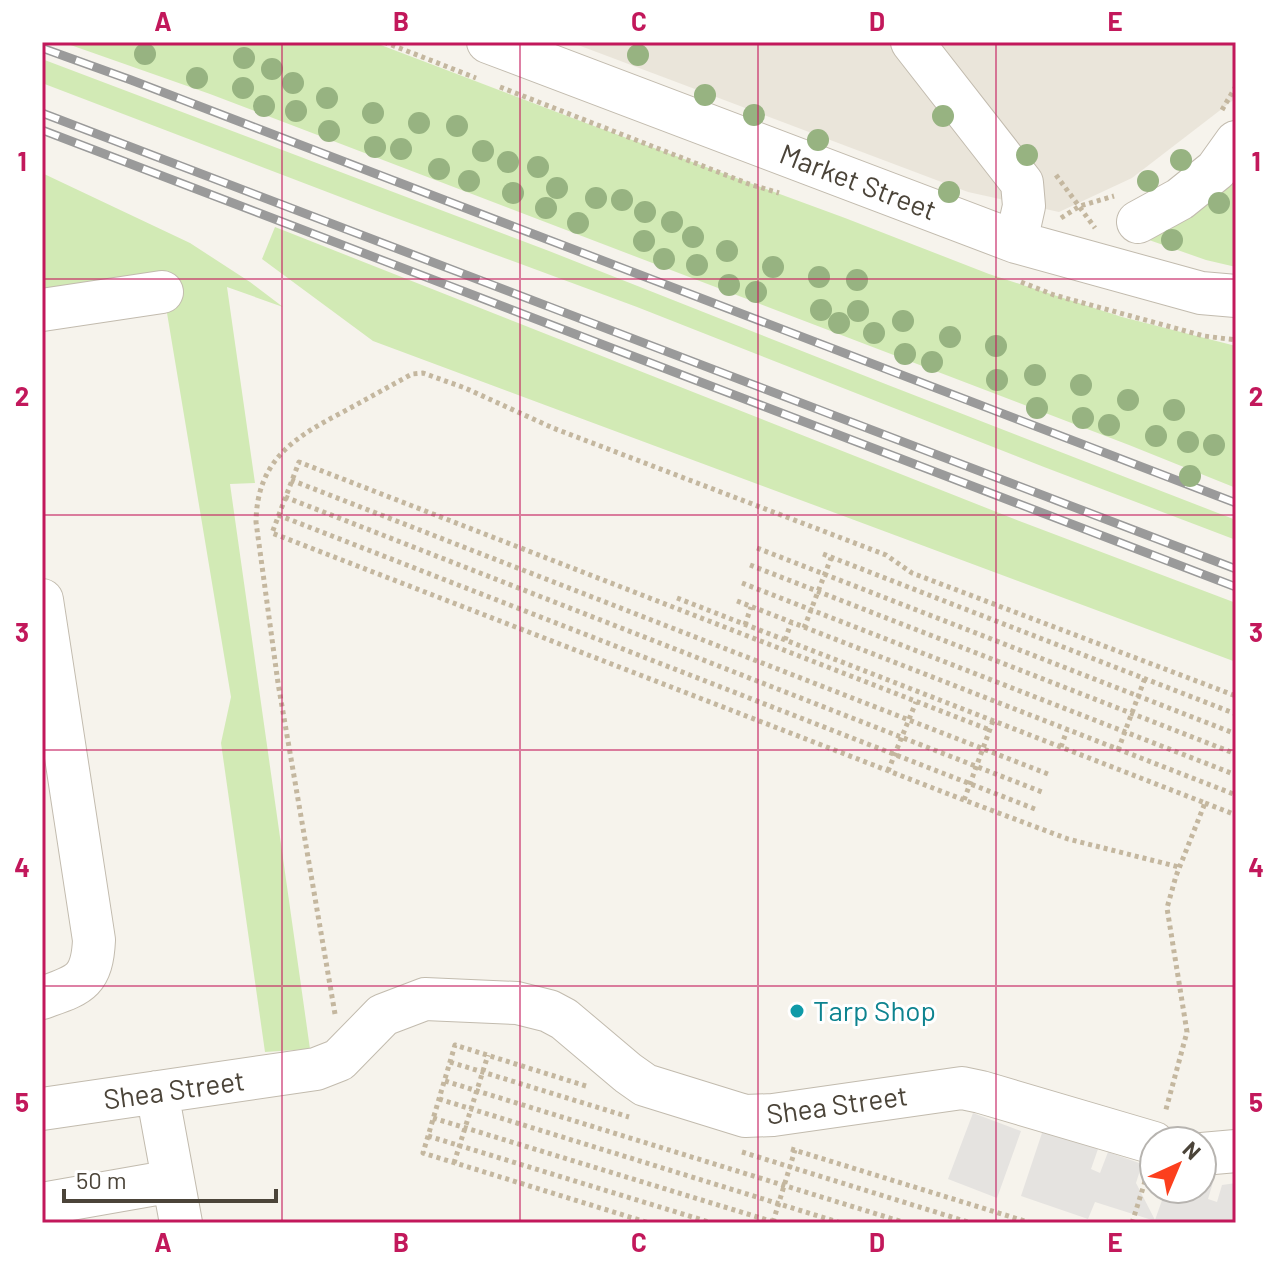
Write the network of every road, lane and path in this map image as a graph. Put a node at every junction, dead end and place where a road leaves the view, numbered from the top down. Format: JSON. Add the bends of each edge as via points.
{"nodes":[{"id":1,"x":488,"y":42,"type":"edge"},
{"id":2,"x":912,"y":42,"type":"edge"},
{"id":3,"x":1236,"y":86,"type":"edge"},
{"id":4,"x":1226,"y":130,"type":"edge"},
{"id":5,"x":1132,"y":207,"type":"joint"},
{"id":6,"x":1060,"y":219,"type":"dead end"},
{"id":7,"x":1016,"y":242,"type":"junction"},
{"id":8,"x":162,"y":292,"type":"dead end"},
{"id":9,"x":1236,"y":296,"type":"edge"},
{"id":10,"x":42,"y":310,"type":"edge"},
{"id":11,"x":291,"y":480,"type":"junction"},
{"id":12,"x":285,"y":497,"type":"junction"},
{"id":13,"x":278,"y":515,"type":"junction"},
{"id":14,"x":757,"y":548,"type":"dead end"},
{"id":15,"x":823,"y":554,"type":"dead end"},
{"id":16,"x":831,"y":558,"type":"junction"},
{"id":17,"x":750,"y":565,"type":"dead end"},
{"id":18,"x":825,"y":575,"type":"junction"},
{"id":19,"x":742,"y":583,"type":"dead end"},
{"id":20,"x":818,"y":592,"type":"junction"},
{"id":21,"x":677,"y":598,"type":"dead end"},
{"id":22,"x":42,"y":600,"type":"edge"},
{"id":23,"x":737,"y":601,"type":"dead end"},
{"id":24,"x":751,"y":607,"type":"junction"},
{"id":25,"x":812,"y":610,"type":"junction"},
{"id":26,"x":791,"y":623,"type":"junction"},
{"id":27,"x":745,"y":625,"type":"junction"},
{"id":28,"x":804,"y":628,"type":"junction"},
{"id":29,"x":785,"y":640,"type":"junction"},
{"id":30,"x":1145,"y":678,"type":"junction"},
{"id":31,"x":1236,"y":696,"type":"edge"},
{"id":32,"x":1138,"y":697,"type":"junction"},
{"id":33,"x":916,"y":702,"type":"junction"},
{"id":34,"x":1132,"y":714,"type":"junction"},
{"id":35,"x":1236,"y":714,"type":"edge"},
{"id":36,"x":909,"y":719,"type":"junction"},
{"id":37,"x":993,"y":721,"type":"junction"},
{"id":38,"x":990,"y":730,"type":"junction"},
{"id":39,"x":1067,"y":730,"type":"junction"},
{"id":40,"x":1126,"y":732,"type":"junction"},
{"id":41,"x":1236,"y":734,"type":"edge"},
{"id":42,"x":902,"y":737,"type":"junction"},
{"id":43,"x":1061,"y":747,"type":"junction"},
{"id":44,"x":983,"y":748,"type":"junction"},
{"id":45,"x":1118,"y":750,"type":"junction"},
{"id":46,"x":1236,"y":754,"type":"edge"},
{"id":47,"x":895,"y":755,"type":"junction"},
{"id":48,"x":976,"y":766,"type":"junction"},
{"id":49,"x":888,"y":771,"type":"junction"},
{"id":50,"x":1048,"y":774,"type":"dead end"},
{"id":51,"x":1236,"y":775,"type":"edge"},
{"id":52,"x":970,"y":784,"type":"junction"},
{"id":53,"x":1042,"y":792,"type":"dead end"},
{"id":54,"x":1236,"y":795,"type":"edge"},
{"id":55,"x":964,"y":800,"type":"junction"},
{"id":56,"x":1205,"y":803,"type":"junction"},
{"id":57,"x":1035,"y":809,"type":"dead end"},
{"id":58,"x":1236,"y":815,"type":"edge"},
{"id":59,"x":1179,"y":867,"type":"junction"},
{"id":60,"x":42,"y":998,"type":"edge"},
{"id":61,"x":488,"y":1055,"type":"junction"},
{"id":62,"x":331,"y":1065,"type":"junction"},
{"id":63,"x":445,"y":1081,"type":"junction"},
{"id":64,"x":590,"y":1087,"type":"dead end"},
{"id":65,"x":477,"y":1091,"type":"junction"},
{"id":66,"x":157,"y":1092,"type":"junction"},
{"id":67,"x":439,"y":1099,"type":"junction"},
{"id":68,"x":42,"y":1109,"type":"edge"},
{"id":69,"x":471,"y":1109,"type":"junction"},
{"id":70,"x":433,"y":1118,"type":"junction"},
{"id":71,"x":1161,"y":1125,"type":"edge"},
{"id":72,"x":465,"y":1127,"type":"junction"},
{"id":73,"x":428,"y":1136,"type":"junction"},
{"id":74,"x":1138,"y":1141,"type":"edge"},
{"id":75,"x":459,"y":1145,"type":"junction"},
{"id":76,"x":780,"y":1146,"type":"dead end"},
{"id":77,"x":795,"y":1150,"type":"junction"},
{"id":78,"x":454,"y":1163,"type":"junction"},
{"id":79,"x":173,"y":1181,"type":"junction"},
{"id":80,"x":784,"y":1185,"type":"junction"},
{"id":81,"x":1138,"y":1203,"type":"edge"},
{"id":82,"x":42,"y":1204,"type":"edge"},
{"id":83,"x":778,"y":1204,"type":"junction"},
{"id":84,"x":181,"y":1223,"type":"edge"},
{"id":85,"x":649,"y":1223,"type":"edge"},
{"id":86,"x":712,"y":1223,"type":"edge"},
{"id":87,"x":774,"y":1223,"type":"edge"},
{"id":88,"x":841,"y":1223,"type":"edge"},
{"id":89,"x":906,"y":1223,"type":"edge"},
{"id":90,"x":1031,"y":1223,"type":"edge"},
{"id":91,"x":1132,"y":1223,"type":"edge"}],
"edges":[{"from":1,"to":7,"type":"street","name":"Market Street"},
{"from":2,"to":7,"type":"street","via":[[1022,183],[1024,206]]},
{"from":3,"to":4,"type":"path"},
{"from":4,"to":5,"type":"street","via":[[1216,170],[1204,180],[1180,199]]},
{"from":5,"to":6,"type":"path","via":[[1080,206]]},
{"from":7,"to":9,"type":"street","name":"Market Street","via":[[1201,293]]},
{"from":8,"to":10,"type":"street"},
{"from":11,"to":12,"type":"path"},
{"from":11,"to":33,"type":"path","via":[[299,462]]},
{"from":11,"to":36,"type":"path"},
{"from":12,"to":13,"type":"path"},
{"from":12,"to":42,"type":"path"},
{"from":13,"to":47,"type":"path"},
{"from":13,"to":49,"type":"path","via":[[272,533]]},
{"from":14,"to":18,"type":"path"},
{"from":15,"to":16,"type":"path"},
{"from":16,"to":18,"type":"path"},
{"from":16,"to":30,"type":"path"},
{"from":17,"to":20,"type":"path"},
{"from":18,"to":20,"type":"path"},
{"from":18,"to":32,"type":"path"},
{"from":19,"to":25,"type":"path"},
{"from":20,"to":25,"type":"path"},
{"from":20,"to":34,"type":"path"},
{"from":21,"to":27,"type":"path"},
{"from":22,"to":60,"type":"street","via":[[94,953],[89,972],[73,987]]},
{"from":23,"to":24,"type":"path"},
{"from":24,"to":26,"type":"path"},
{"from":24,"to":27,"type":"path"},
{"from":25,"to":28,"type":"path"},
{"from":25,"to":40,"type":"path"},
{"from":26,"to":28,"type":"path"},
{"from":26,"to":29,"type":"path"},
{"from":27,"to":29,"type":"path"},
{"from":28,"to":39,"type":"path"},
{"from":29,"to":37,"type":"path"},
{"from":30,"to":32,"type":"path"},
{"from":30,"to":35,"type":"path"},
{"from":31,"to":62,"type":"path","via":[[912,573],[886,555],[553,428],[465,388],[412,374],[291,442],[277,458],[256,505],[278,683],[339,1036]]},
{"from":32,"to":34,"type":"path"},
{"from":32,"to":41,"type":"path"},
{"from":33,"to":36,"type":"path"},
{"from":33,"to":38,"type":"path"},
{"from":34,"to":40,"type":"path"},
{"from":34,"to":46,"type":"path"},
{"from":36,"to":42,"type":"path"},
{"from":36,"to":44,"type":"path"},
{"from":37,"to":38,"type":"path"},
{"from":37,"to":43,"type":"path"},
{"from":38,"to":44,"type":"path"},
{"from":39,"to":43,"type":"path"},
{"from":39,"to":45,"type":"path"},
{"from":40,"to":45,"type":"path"},
{"from":40,"to":51,"type":"path"},
{"from":42,"to":47,"type":"path"},
{"from":42,"to":48,"type":"path"},
{"from":43,"to":56,"type":"path"},
{"from":44,"to":48,"type":"path"},
{"from":44,"to":50,"type":"path"},
{"from":45,"to":54,"type":"path"},
{"from":47,"to":49,"type":"path"},
{"from":47,"to":52,"type":"path"},
{"from":48,"to":52,"type":"path"},
{"from":48,"to":53,"type":"path"},
{"from":49,"to":55,"type":"path"},
{"from":52,"to":55,"type":"path"},
{"from":52,"to":57,"type":"path"},
{"from":55,"to":59,"type":"path","via":[[1068,839]]},
{"from":56,"to":58,"type":"path"},
{"from":56,"to":59,"type":"path"},
{"from":59,"to":71,"type":"path","via":[[1167,908],[1187,1032]]},
{"from":61,"to":63,"type":"path","via":[[455,1045]]},
{"from":61,"to":64,"type":"path"},
{"from":61,"to":65,"type":"path"},
{"from":62,"to":66,"type":"street","name":"Shea Street"},
{"from":62,"to":74,"type":"street","name":"Shea Street","via":[[383,1015],[425,999],[517,1003],[564,1019],[645,1085],[745,1116],[962,1088]]},
{"from":63,"to":65,"type":"path"},
{"from":63,"to":67,"type":"path"},
{"from":65,"to":69,"type":"path"},
{"from":65,"to":80,"type":"path"},
{"from":66,"to":68,"type":"street","name":"Shea Street"},
{"from":66,"to":79,"type":"street"},
{"from":67,"to":69,"type":"path"},
{"from":67,"to":70,"type":"path"},
{"from":69,"to":72,"type":"path"},
{"from":69,"to":83,"type":"path"},
{"from":70,"to":72,"type":"path"},
{"from":70,"to":73,"type":"path"},
{"from":72,"to":75,"type":"path"},
{"from":72,"to":87,"type":"path"},
{"from":73,"to":75,"type":"path"},
{"from":73,"to":78,"type":"path","via":[[423,1153]]},
{"from":75,"to":78,"type":"path"},
{"from":75,"to":86,"type":"path"},
{"from":76,"to":77,"type":"path"},
{"from":77,"to":80,"type":"path"},
{"from":77,"to":90,"type":"path"},
{"from":78,"to":85,"type":"path"},
{"from":79,"to":82,"type":"street"},
{"from":79,"to":84,"type":"street"},
{"from":80,"to":83,"type":"path"},
{"from":80,"to":89,"type":"path"},
{"from":81,"to":91,"type":"path"},
{"from":83,"to":87,"type":"path"},
{"from":83,"to":88,"type":"path"}]}
